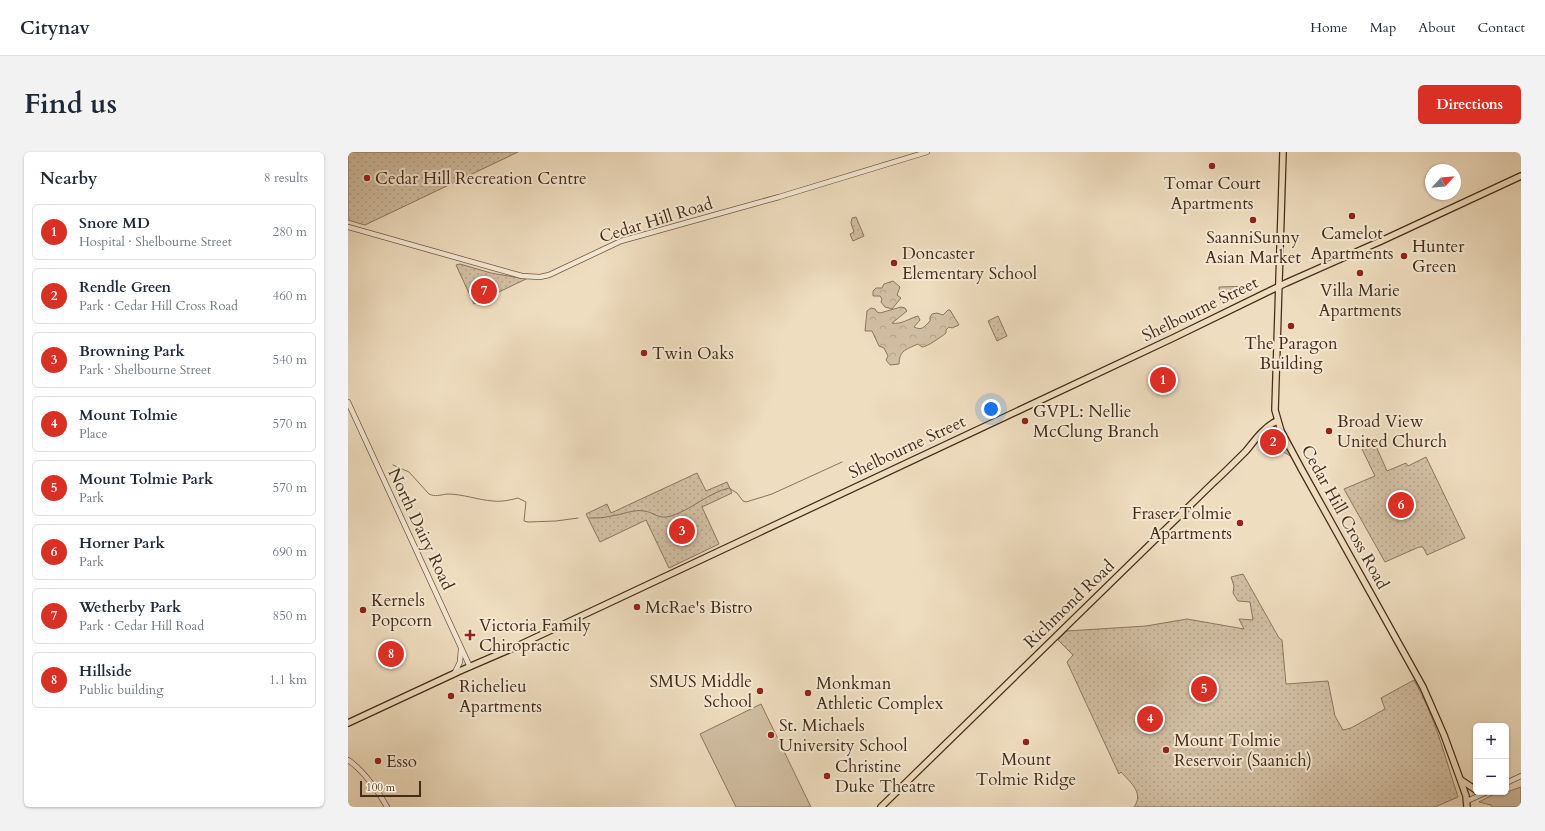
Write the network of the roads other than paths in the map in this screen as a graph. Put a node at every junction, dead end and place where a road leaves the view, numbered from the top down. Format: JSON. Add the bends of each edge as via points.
{"nodes":[{"id":1,"x":927,"y":152,"type":"edge"},
{"id":2,"x":1283,"y":152,"type":"edge"},
{"id":3,"x":1521,"y":176,"type":"edge"},
{"id":4,"x":348,"y":227,"type":"edge"},
{"id":5,"x":1279,"y":286,"type":"junction"},
{"id":6,"x":348,"y":402,"type":"edge"},
{"id":7,"x":1277,"y":421,"type":"junction"},
{"id":8,"x":461,"y":647,"type":"junction"},
{"id":9,"x":470,"y":667,"type":"junction"},
{"id":10,"x":453,"y":674,"type":"junction"},
{"id":11,"x":348,"y":723,"type":"edge"},
{"id":12,"x":348,"y":760,"type":"edge"},
{"id":13,"x":1521,"y":776,"type":"edge"},
{"id":14,"x":1460,"y":779,"type":"junction"},
{"id":15,"x":1509,"y":782,"type":"edge"},
{"id":16,"x":1473,"y":788,"type":"edge"},
{"id":17,"x":1482,"y":795,"type":"edge"},
{"id":18,"x":1467,"y":804,"type":"edge"},
{"id":19,"x":387,"y":807,"type":"edge"},
{"id":20,"x":881,"y":807,"type":"edge"}],
"edges":[{"from":1,"to":4,"type":"street","name":"Cedar Hill Road","via":[[621,241],[540,277],[522,276]]},
{"from":2,"to":5,"type":"main road","name":"Cedar Hill Cross Road"},
{"from":3,"to":5,"type":"main road","name":"Shelbourne Street"},
{"from":5,"to":7,"type":"main road","name":"Cedar Hill Cross Road","via":[[1275,410]]},
{"from":5,"to":9,"type":"main road","name":"Shelbourne Street"},
{"from":6,"to":8,"type":"street","name":"North Dairy Road"},
{"from":7,"to":14,"type":"main road","name":"Cedar Hill Cross Road","via":[[1423,686]]},
{"from":7,"to":20,"type":"main road","name":"Richmond Road","via":[[1260,434],[1246,451]]},
{"from":8,"to":9,"type":"street","name":"North Dairy Road"},
{"from":8,"to":10,"type":"street","via":[[461,660]]},
{"from":9,"to":10,"type":"main road","name":"Shelbourne Street"},
{"from":10,"to":11,"type":"main road","name":"Shelbourne Street"},
{"from":12,"to":19,"type":"street","via":[[378,792]]},
{"from":13,"to":15,"type":"street"},
{"from":14,"to":16,"type":"main road"},
{"from":14,"to":18,"type":"main road","name":"Cedar Hill Cross Road"},
{"from":17,"to":18,"type":"street"}]}
